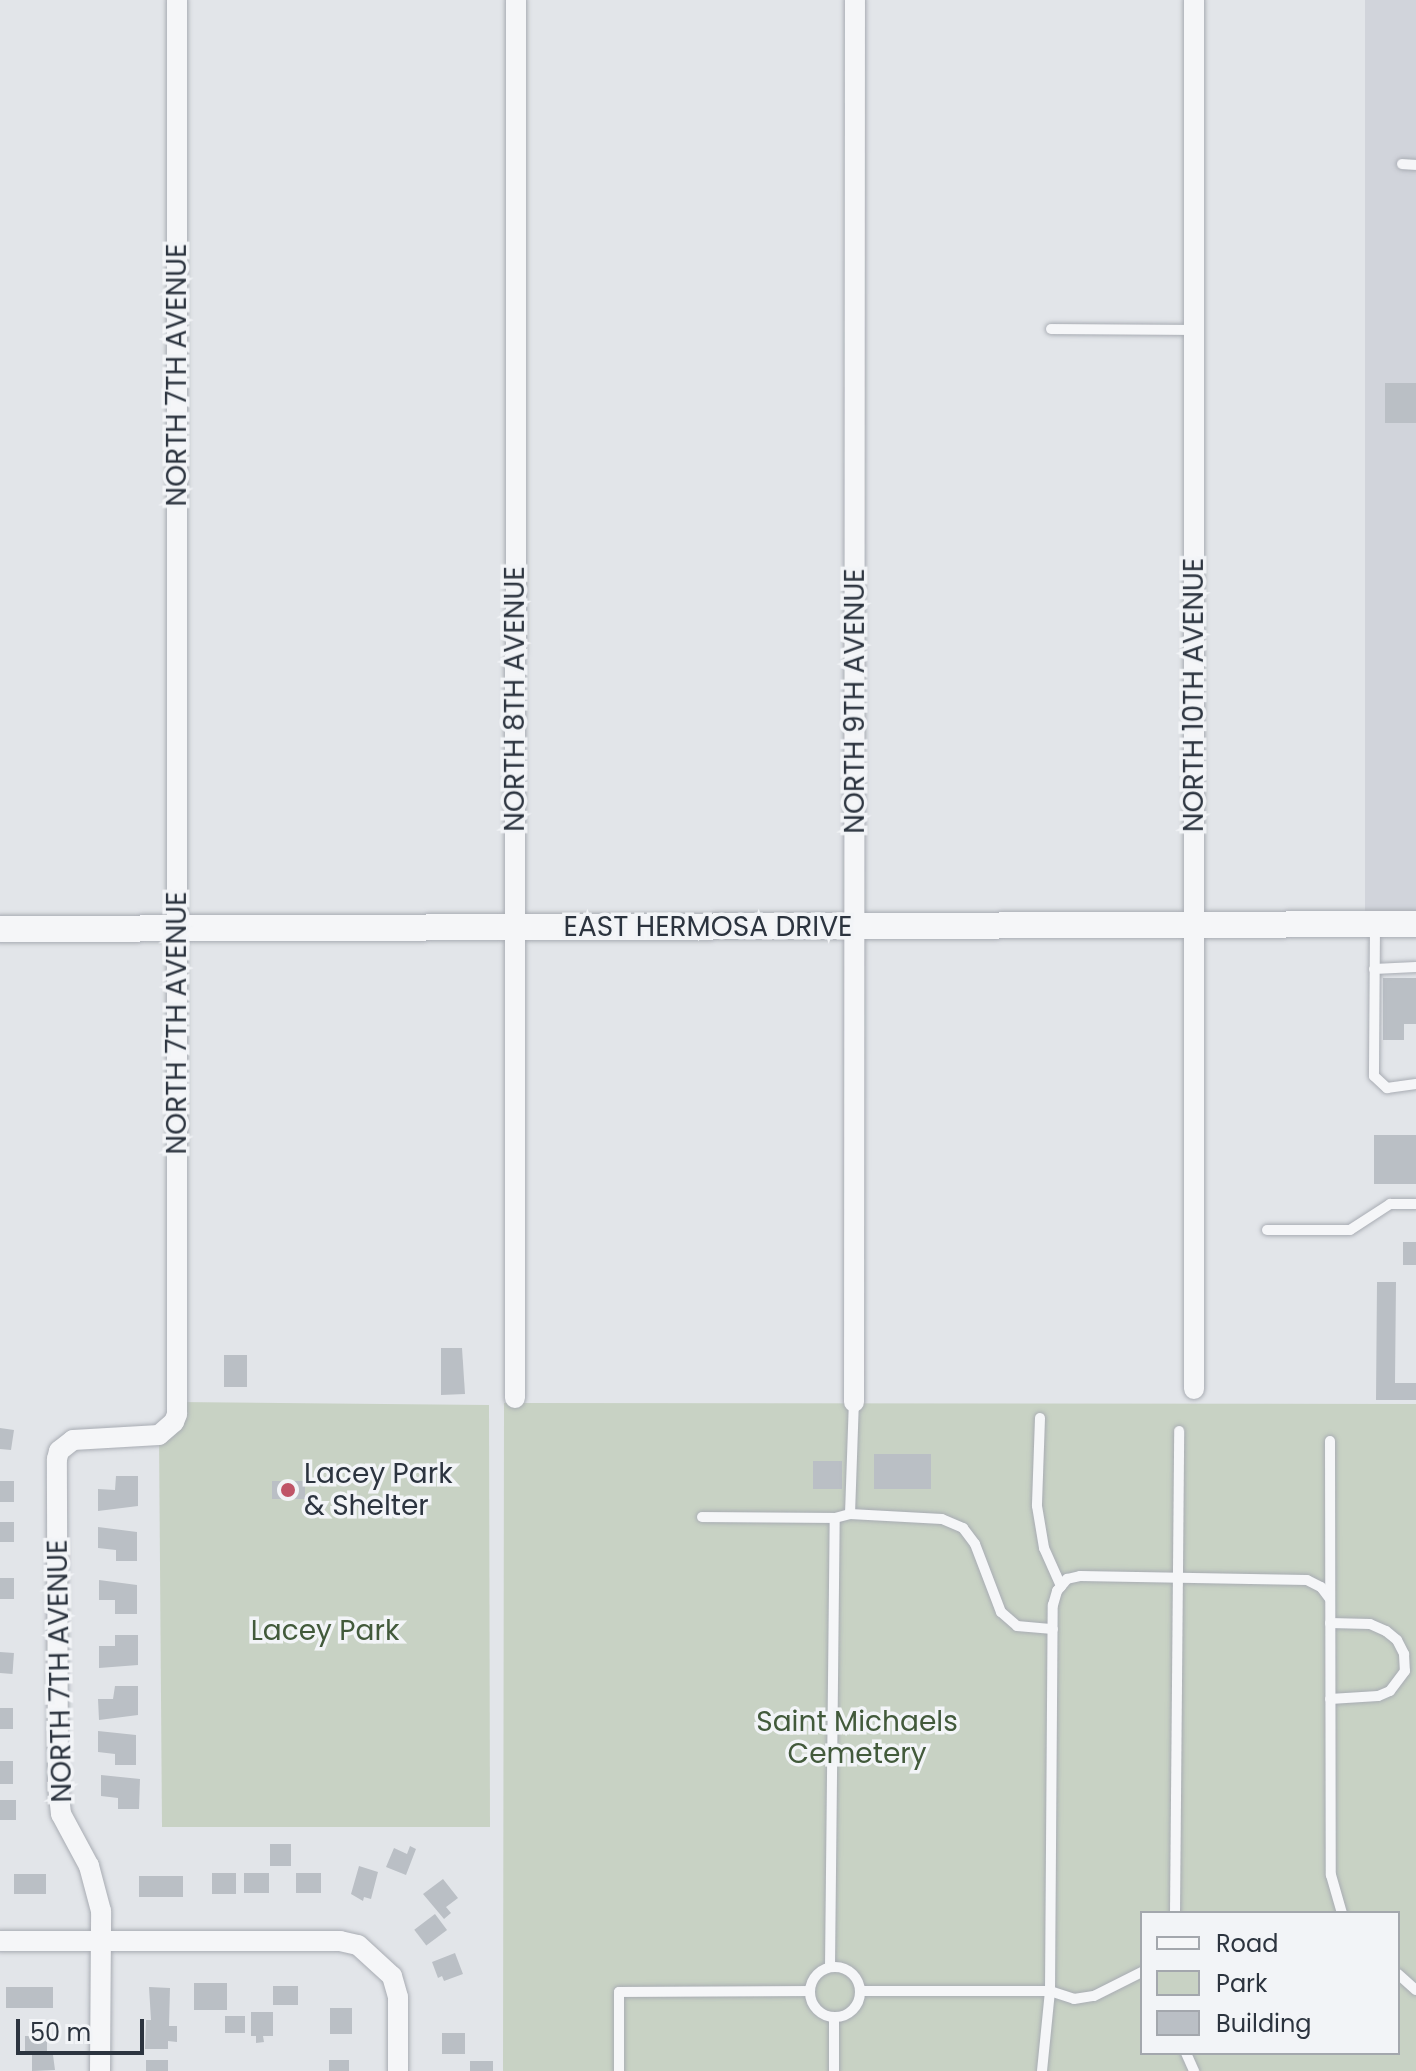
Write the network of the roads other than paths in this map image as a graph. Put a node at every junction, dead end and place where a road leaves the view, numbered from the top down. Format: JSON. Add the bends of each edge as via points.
{"nodes":[{"id":1,"x":177,"y":0,"type":"edge"},
{"id":2,"x":516,"y":0,"type":"edge"},
{"id":3,"x":855,"y":0,"type":"edge"},
{"id":4,"x":1194,"y":0,"type":"edge"},
{"id":5,"x":1402,"y":164,"type":"dead end"},
{"id":6,"x":1416,"y":165,"type":"edge"},
{"id":7,"x":1051,"y":329,"type":"dead end"},
{"id":8,"x":1194,"y":330,"type":"junction"},
{"id":9,"x":1375,"y":924,"type":"junction"},
{"id":10,"x":1416,"y":924,"type":"edge"},
{"id":11,"x":1194,"y":925,"type":"junction"},
{"id":12,"x":854,"y":926,"type":"junction"},
{"id":13,"x":515,"y":927,"type":"junction"},
{"id":14,"x":178,"y":928,"type":"junction"},
{"id":15,"x":0,"y":929,"type":"edge"},
{"id":16,"x":1416,"y":967,"type":"edge"},
{"id":17,"x":1374,"y":969,"type":"junction"},
{"id":18,"x":1416,"y":1084,"type":"edge"},
{"id":19,"x":1416,"y":1204,"type":"edge"},
{"id":20,"x":1267,"y":1230,"type":"dead end"},
{"id":21,"x":1194,"y":1389,"type":"dead end"},
{"id":22,"x":515,"y":1398,"type":"dead end"},
{"id":23,"x":854,"y":1402,"type":"joint"},
{"id":24,"x":1040,"y":1418,"type":"dead end"},
{"id":25,"x":1179,"y":1431,"type":"dead end"},
{"id":26,"x":1330,"y":1441,"type":"dead end"},
{"id":27,"x":850,"y":1514,"type":"junction"},
{"id":28,"x":702,"y":1517,"type":"dead end"},
{"id":29,"x":835,"y":1518,"type":"junction"},
{"id":30,"x":1177,"y":1578,"type":"junction"},
{"id":31,"x":1061,"y":1586,"type":"junction"},
{"id":32,"x":1330,"y":1599,"type":"junction"},
{"id":33,"x":1330,"y":1623,"type":"junction"},
{"id":34,"x":1053,"y":1629,"type":"junction"},
{"id":35,"x":1410,"y":1659,"type":"edge"},
{"id":36,"x":1330,"y":1699,"type":"junction"},
{"id":37,"x":1175,"y":1911,"type":"edge"},
{"id":38,"x":1341,"y":1911,"type":"edge"},
{"id":39,"x":0,"y":1941,"type":"edge"},
{"id":40,"x":101,"y":1941,"type":"junction"},
{"id":41,"x":830,"y":1967,"type":"junction"},
{"id":42,"x":1140,"y":1973,"type":"edge"},
{"id":43,"x":1400,"y":1976,"type":"edge"},
{"id":44,"x":1416,"y":1990,"type":"edge"},
{"id":45,"x":809,"y":1991,"type":"junction"},
{"id":46,"x":860,"y":1991,"type":"junction"},
{"id":47,"x":1050,"y":1991,"type":"junction"},
{"id":48,"x":834,"y":2017,"type":"junction"},
{"id":49,"x":100,"y":2071,"type":"edge"},
{"id":50,"x":398,"y":2071,"type":"edge"},
{"id":51,"x":619,"y":2071,"type":"edge"},
{"id":52,"x":834,"y":2071,"type":"edge"},
{"id":53,"x":1042,"y":2071,"type":"edge"}],
"edges":[{"from":1,"to":14,"type":"street","name":"NORTH 7TH AVENUE"},
{"from":2,"to":13,"type":"street","name":"NORTH 8TH AVENUE"},
{"from":3,"to":12,"type":"street","name":"NORTH 9TH AVENUE"},
{"from":4,"to":8,"type":"street","name":"NORTH 10TH AVENUE"},
{"from":5,"to":6,"type":"lane"},
{"from":7,"to":8,"type":"lane"},
{"from":8,"to":11,"type":"street","name":"NORTH 10TH AVENUE"},
{"from":9,"to":10,"type":"street","name":"EAST HERMOSA DRIVE"},
{"from":9,"to":11,"type":"street","name":"EAST HERMOSA DRIVE"},
{"from":9,"to":17,"type":"lane"},
{"from":11,"to":12,"type":"street","name":"EAST HERMOSA DRIVE"},
{"from":11,"to":21,"type":"street","name":"NORTH 10TH AVENUE"},
{"from":12,"to":13,"type":"street","name":"EAST HERMOSA DRIVE"},
{"from":12,"to":23,"type":"street","name":"NORTH 9TH AVENUE"},
{"from":13,"to":14,"type":"street","name":"EAST HERMOSA DRIVE"},
{"from":13,"to":22,"type":"street","name":"NORTH 8TH AVENUE"},
{"from":14,"to":15,"type":"street","name":"EAST HERMOSA DRIVE"},
{"from":14,"to":40,"type":"street","name":"NORTH 7TH AVENUE","via":[[177,1414],[159,1435],[73,1440],[57,1459],[58,1787],[61,1814],[97,1888]]},
{"from":16,"to":17,"type":"lane"},
{"from":17,"to":18,"type":"lane","via":[[1374,1076],[1387,1088]]},
{"from":19,"to":20,"type":"lane","via":[[1390,1204],[1350,1230]]},
{"from":23,"to":27,"type":"lane"},
{"from":24,"to":31,"type":"lane","via":[[1037,1506],[1044,1548]]},
{"from":25,"to":30,"type":"lane"},
{"from":26,"to":32,"type":"lane"},
{"from":27,"to":29,"type":"lane"},
{"from":27,"to":34,"type":"lane","via":[[942,1519],[963,1528],[975,1544],[1001,1612],[1017,1626]]},
{"from":28,"to":29,"type":"lane"},
{"from":29,"to":41,"type":"lane"},
{"from":30,"to":31,"type":"lane","via":[[1080,1576]]},
{"from":30,"to":32,"type":"lane","via":[[1307,1580]]},
{"from":30,"to":37,"type":"lane"},
{"from":31,"to":34,"type":"lane","via":[[1053,1605]]},
{"from":32,"to":33,"type":"lane"},
{"from":33,"to":35,"type":"lane","via":[[1370,1624],[1386,1631]]},
{"from":33,"to":36,"type":"lane"},
{"from":34,"to":47,"type":"lane"},
{"from":35,"to":36,"type":"lane","via":[[1390,1691]]},
{"from":36,"to":38,"type":"lane","via":[[1331,1875]]},
{"from":39,"to":40,"type":"street"},
{"from":40,"to":49,"type":"street","name":"NORTH 7TH AVENUE"},
{"from":40,"to":50,"type":"street","via":[[358,1945],[392,1976],[398,1997]]},
{"from":41,"to":45,"type":"lane","via":[[815,1975]]},
{"from":41,"to":46,"type":"lane","via":[[854,1975]]},
{"from":42,"to":47,"type":"lane","via":[[1094,1996],[1074,1999]]},
{"from":43,"to":44,"type":"lane"},
{"from":45,"to":48,"type":"lane","via":[[814,2006]]},
{"from":45,"to":51,"type":"lane","via":[[619,1992]]},
{"from":46,"to":47,"type":"lane"},
{"from":46,"to":48,"type":"lane","via":[[855,2006]]},
{"from":47,"to":53,"type":"lane"},
{"from":48,"to":52,"type":"lane"}]}
